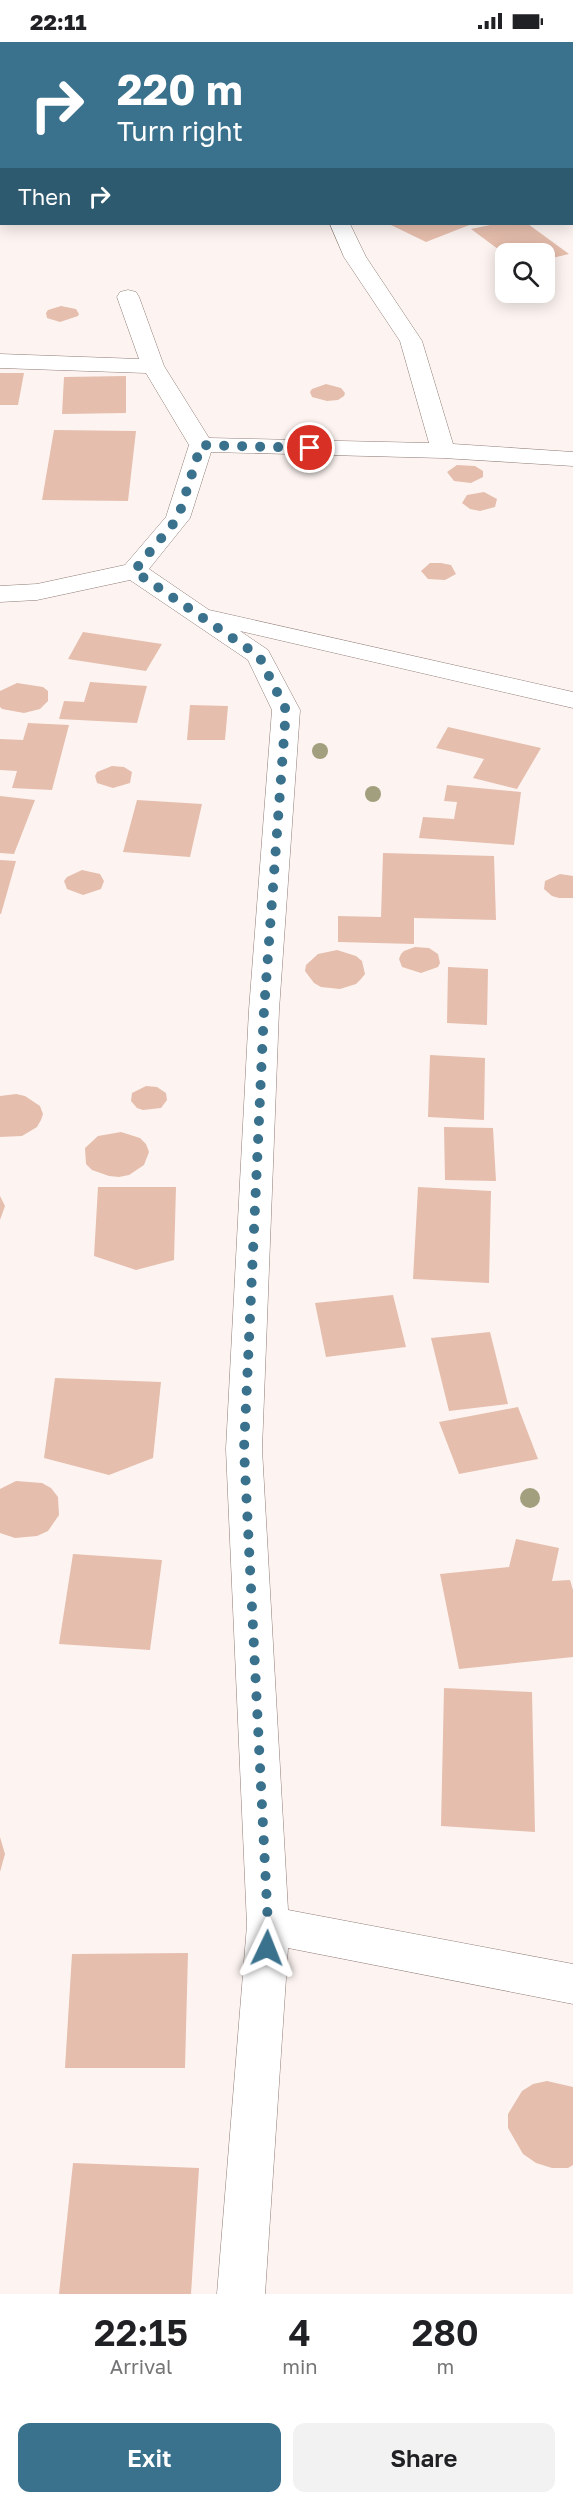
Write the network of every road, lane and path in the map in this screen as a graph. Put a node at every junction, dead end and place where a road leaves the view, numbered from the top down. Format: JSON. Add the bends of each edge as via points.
{"nodes":[{"id":1,"x":340,"y":225,"type":"edge"},
{"id":2,"x":128,"y":297,"type":"dead end"},
{"id":3,"x":0,"y":361,"type":"edge"},
{"id":4,"x":153,"y":366,"type":"junction"},
{"id":5,"x":201,"y":445,"type":"junction"},
{"id":6,"x":443,"y":451,"type":"junction"},
{"id":7,"x":573,"y":459,"type":"edge"},
{"id":8,"x":134,"y":571,"type":"junction"},
{"id":9,"x":0,"y":594,"type":"edge"},
{"id":10,"x":195,"y":613,"type":"junction"},
{"id":11,"x":573,"y":700,"type":"edge"},
{"id":12,"x":268,"y":1925,"type":"junction"},
{"id":13,"x":573,"y":1984,"type":"edge"},
{"id":14,"x":241,"y":2294,"type":"edge"}],
"edges":[{"from":1,"to":6,"type":"street","via":[[355,257],[411,340]]},
{"from":2,"to":4,"type":"street"},
{"from":3,"to":4,"type":"street"},
{"from":4,"to":5,"type":"street"},
{"from":5,"to":6,"type":"street"},
{"from":5,"to":8,"type":"street","via":[[178,518]]},
{"from":6,"to":7,"type":"street"},
{"from":8,"to":9,"type":"street","via":[[37,592]]},
{"from":8,"to":10,"type":"street"},
{"from":10,"to":11,"type":"street"},
{"from":10,"to":12,"type":"street","via":[[259,656],[286,710],[264,1010],[244,1449]]},
{"from":12,"to":13,"type":"street"},
{"from":12,"to":14,"type":"street"}]}
